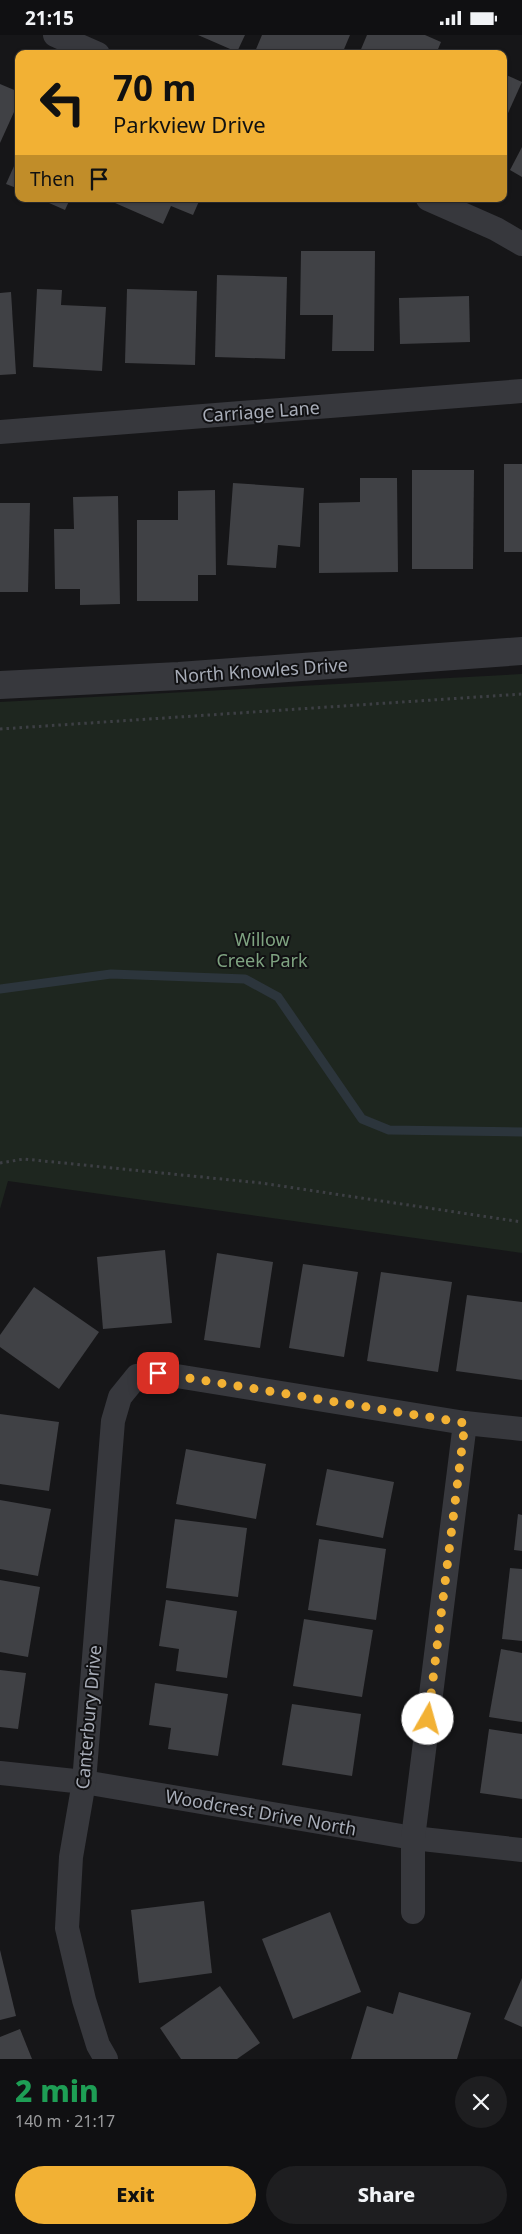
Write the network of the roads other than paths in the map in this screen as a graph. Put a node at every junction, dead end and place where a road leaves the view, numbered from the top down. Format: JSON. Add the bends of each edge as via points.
{"nodes":[{"id":1,"x":56,"y":35,"type":"edge"},
{"id":2,"x":89,"y":50,"type":"edge"},
{"id":3,"x":435,"y":202,"type":"edge"},
{"id":4,"x":522,"y":244,"type":"edge"},
{"id":5,"x":522,"y":391,"type":"edge"},
{"id":6,"x":0,"y":432,"type":"edge"},
{"id":7,"x":522,"y":651,"type":"edge"},
{"id":8,"x":0,"y":685,"type":"edge"},
{"id":9,"x":465,"y":1423,"type":"junction"},
{"id":10,"x":522,"y":1429,"type":"edge"},
{"id":11,"x":0,"y":1773,"type":"edge"},
{"id":12,"x":84,"y":1782,"type":"junction"},
{"id":13,"x":413,"y":1838,"type":"junction"},
{"id":14,"x":522,"y":1851,"type":"edge"},
{"id":15,"x":413,"y":1913,"type":"dead end"},
{"id":16,"x":106,"y":2059,"type":"edge"}],
"edges":[{"from":1,"to":2,"type":"street"},
{"from":3,"to":4,"type":"street"},
{"from":5,"to":6,"type":"street","name":"Carriage Lane"},
{"from":7,"to":8,"type":"street","name":"North Knowles Drive","via":[[178,676]]},
{"from":9,"to":10,"type":"street"},
{"from":9,"to":12,"type":"street","name":"Canterbury Drive","via":[[158,1373],[137,1376],[120,1397],[113,1421]]},
{"from":9,"to":13,"type":"street"},
{"from":11,"to":12,"type":"street","name":"Woodcrest Drive North"},
{"from":12,"to":13,"type":"street","name":"Woodcrest Drive North"},
{"from":12,"to":16,"type":"street","name":"Canterbury Drive","via":[[71,1857],[67,1928],[84,2000],[98,2045]]},
{"from":13,"to":14,"type":"street","name":"Woodcrest Drive North"},
{"from":13,"to":15,"type":"street"}]}
